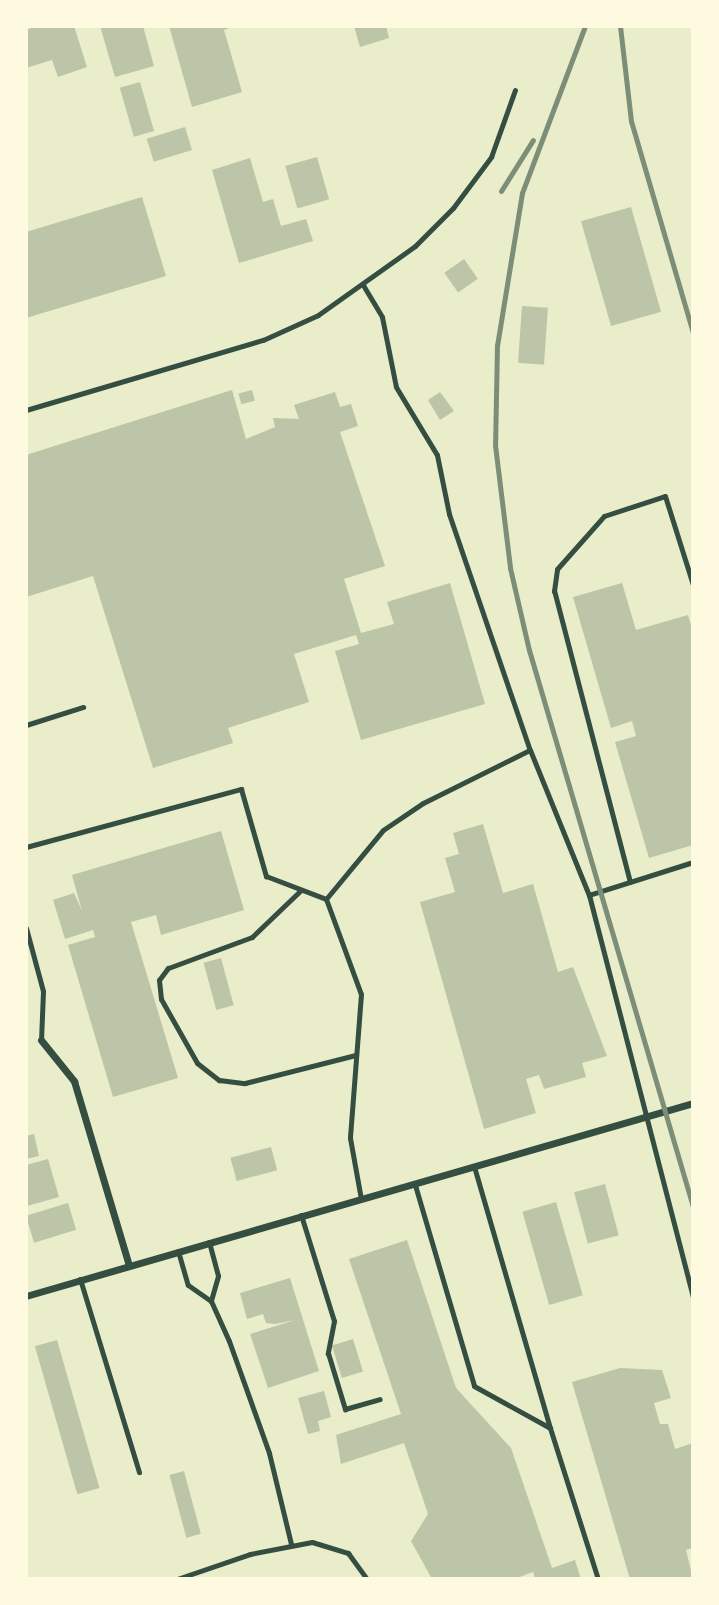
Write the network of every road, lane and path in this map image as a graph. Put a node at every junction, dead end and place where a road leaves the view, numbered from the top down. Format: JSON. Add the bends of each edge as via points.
{"nodes":[{"id":1,"x":515,"y":90,"type":"dead end"},
{"id":2,"x":363,"y":285,"type":"junction"},
{"id":3,"x":26,"y":410,"type":"edge"},
{"id":4,"x":693,"y":585,"type":"edge"},
{"id":5,"x":83,"y":707,"type":"dead end"},
{"id":6,"x":26,"y":725,"type":"edge"},
{"id":7,"x":530,"y":750,"type":"junction"},
{"id":8,"x":26,"y":847,"type":"edge"},
{"id":9,"x":693,"y":862,"type":"edge"},
{"id":10,"x":630,"y":882,"type":"junction"},
{"id":11,"x":301,"y":890,"type":"junction"},
{"id":12,"x":589,"y":895,"type":"junction"},
{"id":13,"x":326,"y":899,"type":"junction"},
{"id":14,"x":26,"y":928,"type":"edge"},
{"id":15,"x":28,"y":942,"type":"edge"},
{"id":16,"x":41,"y":1040,"type":"joint"},
{"id":17,"x":356,"y":1055,"type":"junction"},
{"id":18,"x":693,"y":1103,"type":"edge"},
{"id":19,"x":650,"y":1114,"type":"junction"},
{"id":20,"x":474,"y":1167,"type":"junction"},
{"id":21,"x":415,"y":1185,"type":"junction"},
{"id":22,"x":361,"y":1199,"type":"junction"},
{"id":23,"x":301,"y":1215,"type":"junction"},
{"id":24,"x":209,"y":1242,"type":"junction"},
{"id":25,"x":178,"y":1251,"type":"junction"},
{"id":26,"x":129,"y":1265,"type":"junction"},
{"id":27,"x":80,"y":1279,"type":"junction"},
{"id":28,"x":26,"y":1296,"type":"edge"},
{"id":29,"x":693,"y":1298,"type":"edge"},
{"id":30,"x":211,"y":1301,"type":"junction"},
{"id":31,"x":380,"y":1399,"type":"dead end"},
{"id":32,"x":550,"y":1428,"type":"junction"},
{"id":33,"x":139,"y":1472,"type":"dead end"},
{"id":34,"x":292,"y":1544,"type":"junction"},
{"id":35,"x":177,"y":1579,"type":"edge"},
{"id":36,"x":367,"y":1579,"type":"edge"},
{"id":37,"x":598,"y":1579,"type":"edge"}],
"edges":[{"from":1,"to":2,"type":"lane","via":[[491,157],[468,188],[415,246]]},
{"from":2,"to":3,"type":"lane","via":[[318,315],[263,340]]},
{"from":2,"to":7,"type":"lane","via":[[382,317],[396,387],[437,455],[449,514]]},
{"from":4,"to":10,"type":"lane","via":[[665,495],[604,516],[557,569],[554,591]]},
{"from":5,"to":6,"type":"lane"},
{"from":7,"to":12,"type":"lane"},
{"from":7,"to":13,"type":"lane","via":[[422,803],[383,830]]},
{"from":8,"to":11,"type":"lane","via":[[241,789],[266,876]]},
{"from":9,"to":10,"type":"lane"},
{"from":10,"to":12,"type":"lane"},
{"from":11,"to":13,"type":"lane"},
{"from":11,"to":17,"type":"lane","via":[[252,936],[168,968],[159,981],[161,999],[197,1063],[219,1080],[245,1083]]},
{"from":12,"to":19,"type":"lane"},
{"from":13,"to":17,"type":"lane","via":[[361,994]]},
{"from":14,"to":15,"type":"lane"},
{"from":15,"to":16,"type":"lane","via":[[43,991]]},
{"from":16,"to":26,"type":"street","via":[[74,1081]]},
{"from":17,"to":22,"type":"lane","via":[[350,1138]]},
{"from":18,"to":19,"type":"street"},
{"from":19,"to":20,"type":"street"},
{"from":19,"to":29,"type":"lane"},
{"from":20,"to":21,"type":"street"},
{"from":20,"to":32,"type":"lane"},
{"from":21,"to":22,"type":"street"},
{"from":21,"to":32,"type":"lane","via":[[474,1386]]},
{"from":22,"to":23,"type":"street"},
{"from":23,"to":24,"type":"street"},
{"from":23,"to":31,"type":"lane","via":[[334,1321],[328,1353],[345,1409]]},
{"from":24,"to":25,"type":"street"},
{"from":24,"to":30,"type":"lane","via":[[218,1276]]},
{"from":25,"to":26,"type":"street"},
{"from":25,"to":30,"type":"lane","via":[[188,1285]]},
{"from":26,"to":27,"type":"street"},
{"from":27,"to":28,"type":"street"},
{"from":27,"to":33,"type":"lane"},
{"from":30,"to":34,"type":"lane","via":[[269,1453]]},
{"from":32,"to":37,"type":"lane"},
{"from":34,"to":35,"type":"lane"},
{"from":34,"to":36,"type":"lane","via":[[348,1553]]}]}
